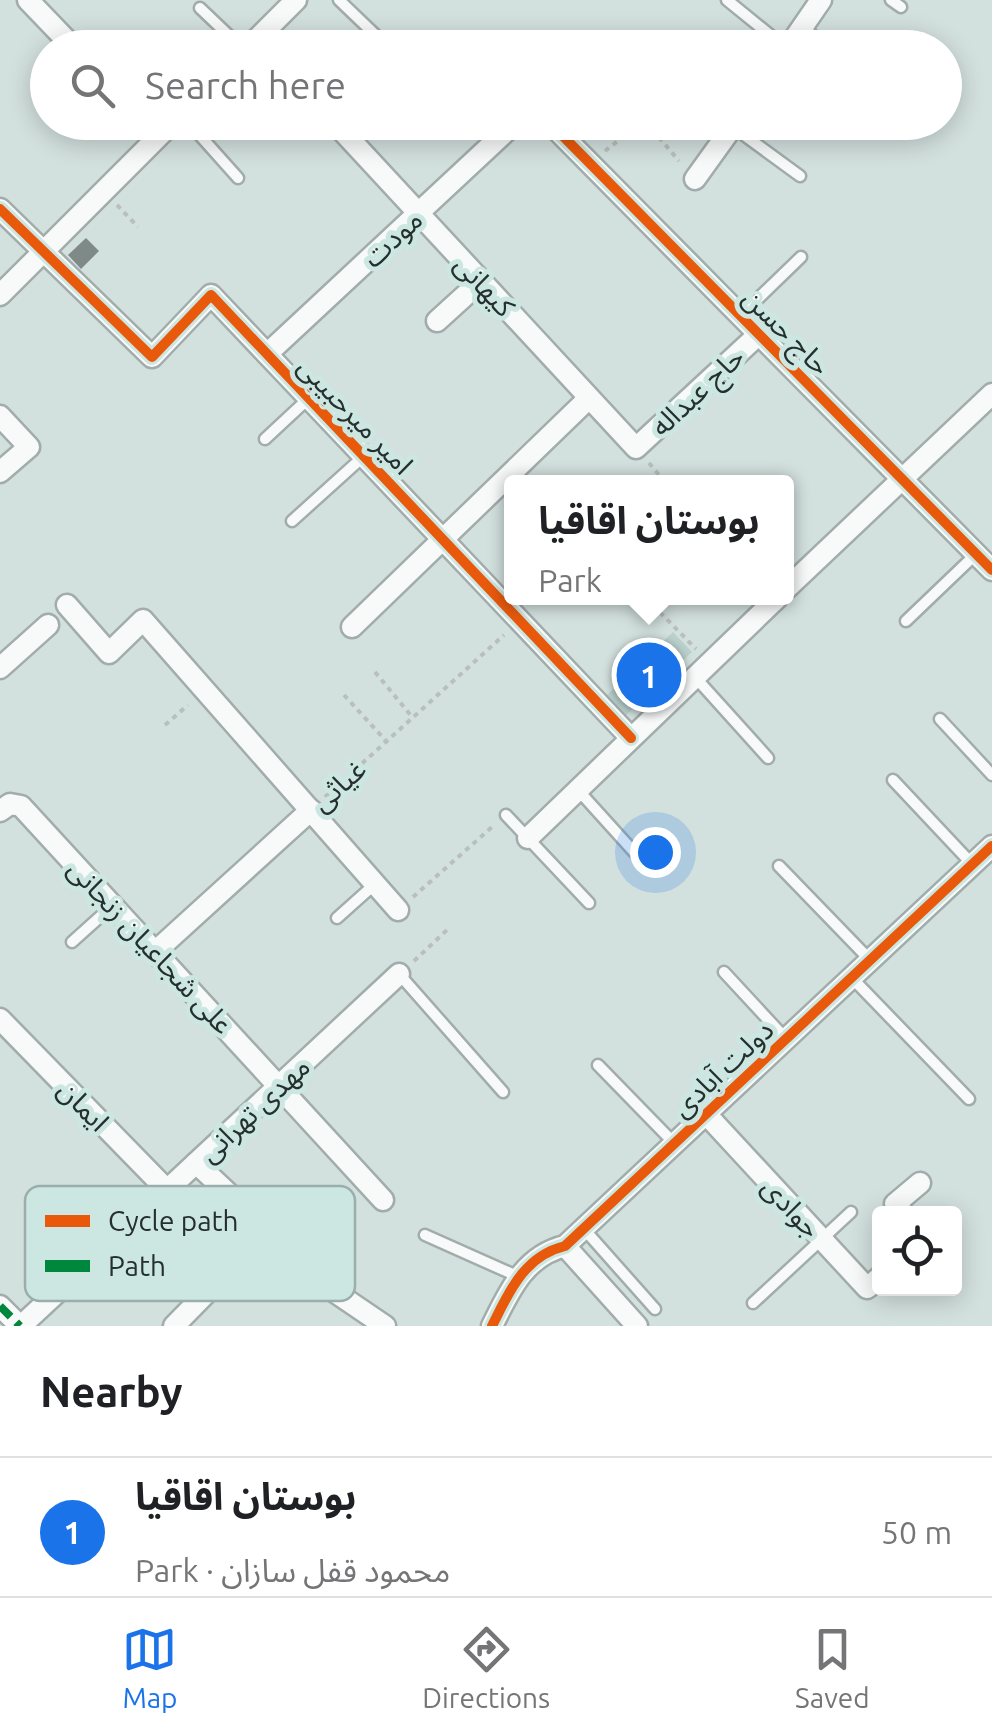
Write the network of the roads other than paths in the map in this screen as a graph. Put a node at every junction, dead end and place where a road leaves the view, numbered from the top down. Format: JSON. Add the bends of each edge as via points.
{"nodes":[{"id":1,"x":28,"y":0,"type":"edge"},
{"id":2,"x":296,"y":0,"type":"edge"},
{"id":3,"x":340,"y":0,"type":"edge"},
{"id":4,"x":727,"y":0,"type":"edge"},
{"id":5,"x":821,"y":0,"type":"edge"},
{"id":6,"x":890,"y":0,"type":"edge"},
{"id":7,"x":901,"y":7,"type":"dead end"},
{"id":8,"x":200,"y":8,"type":"dead end"},
{"id":9,"x":802,"y":28,"type":"joint"},
{"id":10,"x":57,"y":30,"type":"edge"},
{"id":11,"x":232,"y":30,"type":"edge"},
{"id":12,"x":267,"y":30,"type":"edge"},
{"id":13,"x":371,"y":30,"type":"edge"},
{"id":14,"x":764,"y":30,"type":"edge"},
{"id":15,"x":805,"y":30,"type":"edge"},
{"id":16,"x":149,"y":140,"type":"edge"},
{"id":17,"x":204,"y":140,"type":"edge"},
{"id":18,"x":351,"y":140,"type":"edge"},
{"id":19,"x":497,"y":140,"type":"edge"},
{"id":20,"x":567,"y":140,"type":"edge"},
{"id":21,"x":723,"y":140,"type":"edge"},
{"id":22,"x":753,"y":140,"type":"edge"},
{"id":23,"x":800,"y":176,"type":"dead end"},
{"id":24,"x":238,"y":178,"type":"dead end"},
{"id":25,"x":695,"y":179,"type":"road end"},
{"id":26,"x":0,"y":209,"type":"edge"},
{"id":27,"x":419,"y":213,"type":"junction"},
{"id":28,"x":42,"y":253,"type":"junction"},
{"id":29,"x":802,"y":257,"type":"dead end"},
{"id":30,"x":481,"y":281,"type":"junction"},
{"id":31,"x":0,"y":295,"type":"edge"},
{"id":32,"x":740,"y":316,"type":"junction"},
{"id":33,"x":437,"y":321,"type":"dead end"},
{"id":34,"x":759,"y":334,"type":"junction"},
{"id":35,"x":267,"y":354,"type":"junction"},
{"id":36,"x":992,"y":394,"type":"edge"},
{"id":37,"x":309,"y":398,"type":"junction"},
{"id":38,"x":590,"y":398,"type":"junction"},
{"id":39,"x":0,"y":416,"type":"edge"},
{"id":40,"x":264,"y":439,"type":"dead end"},
{"id":41,"x":636,"y":448,"type":"joint"},
{"id":42,"x":364,"y":456,"type":"junction"},
{"id":43,"x":0,"y":472,"type":"edge"},
{"id":44,"x":511,"y":475,"type":"edge"},
{"id":45,"x":901,"y":478,"type":"junction"},
{"id":46,"x":504,"y":482,"type":"edge"},
{"id":47,"x":292,"y":521,"type":"dead end"},
{"id":48,"x":444,"y":540,"type":"junction"},
{"id":49,"x":976,"y":554,"type":"junction"},
{"id":50,"x":992,"y":570,"type":"edge"},
{"id":51,"x":794,"y":581,"type":"edge"},
{"id":52,"x":504,"y":603,"type":"edge"},
{"id":53,"x":67,"y":605,"type":"dead end"},
{"id":54,"x":506,"y":605,"type":"edge"},
{"id":55,"x":770,"y":605,"type":"edge"},
{"id":56,"x":906,"y":622,"type":"dead end"},
{"id":57,"x":48,"y":624,"type":"dead end"},
{"id":58,"x":352,"y":627,"type":"dead end"},
{"id":59,"x":3,"y":659,"type":"edge"},
{"id":60,"x":702,"y":670,"type":"junction"},
{"id":61,"x":940,"y":719,"type":"dead end"},
{"id":62,"x":632,"y":738,"type":"junction"},
{"id":63,"x":768,"y":758,"type":"dead end"},
{"id":64,"x":992,"y":775,"type":"edge"},
{"id":65,"x":893,"y":780,"type":"dead end"},
{"id":66,"x":578,"y":790,"type":"junction"},
{"id":67,"x":311,"y":810,"type":"junction"},
{"id":68,"x":0,"y":811,"type":"edge"},
{"id":69,"x":506,"y":815,"type":"road end"},
{"id":70,"x":528,"y":838,"type":"junction"},
{"id":71,"x":992,"y":846,"type":"edge"},
{"id":72,"x":644,"y":864,"type":"dead end"},
{"id":73,"x":972,"y":864,"type":"junction"},
{"id":74,"x":780,"y":866,"type":"dead end"},
{"id":75,"x":375,"y":884,"type":"junction"},
{"id":76,"x":588,"y":903,"type":"dead end"},
{"id":77,"x":113,"y":905,"type":"junction"},
{"id":78,"x":398,"y":910,"type":"road end"},
{"id":79,"x":337,"y":918,"type":"dead end"},
{"id":80,"x":72,"y":942,"type":"dead end"},
{"id":81,"x":156,"y":951,"type":"junction"},
{"id":82,"x":870,"y":960,"type":"junction"},
{"id":83,"x":724,"y":972,"type":"dead end"},
{"id":84,"x":399,"y":974,"type":"joint"},
{"id":85,"x":852,"y":977,"type":"junction"},
{"id":86,"x":0,"y":1019,"type":"edge"},
{"id":87,"x":786,"y":1039,"type":"junction"},
{"id":88,"x":598,"y":1065,"type":"dead end"},
{"id":89,"x":280,"y":1085,"type":"junction"},
{"id":90,"x":503,"y":1092,"type":"dead end"},
{"id":91,"x":970,"y":1099,"type":"dead end"},
{"id":92,"x":706,"y":1114,"type":"junction"},
{"id":93,"x":674,"y":1144,"type":"junction"},
{"id":94,"x":196,"y":1164,"type":"junction"},
{"id":95,"x":920,"y":1184,"type":"dead end"},
{"id":96,"x":163,"y":1186,"type":"edge"},
{"id":97,"x":171,"y":1186,"type":"edge"},
{"id":98,"x":219,"y":1186,"type":"edge"},
{"id":99,"x":384,"y":1200,"type":"dead end"},
{"id":100,"x":898,"y":1206,"type":"edge"},
{"id":101,"x":850,"y":1212,"type":"dead end"},
{"id":102,"x":584,"y":1229,"type":"junction"},
{"id":103,"x":425,"y":1235,"type":"dead end"},
{"id":104,"x":822,"y":1240,"type":"junction"},
{"id":105,"x":566,"y":1246,"type":"junction"},
{"id":106,"x":517,"y":1276,"type":"junction"},
{"id":107,"x":872,"y":1284,"type":"edge"},
{"id":108,"x":47,"y":1301,"type":"edge"},
{"id":109,"x":198,"y":1301,"type":"edge"},
{"id":110,"x":346,"y":1301,"type":"edge"},
{"id":111,"x":752,"y":1302,"type":"dead end"},
{"id":112,"x":0,"y":1306,"type":"edge"},
{"id":113,"x":654,"y":1309,"type":"dead end"},
{"id":114,"x":20,"y":1326,"type":"edge"},
{"id":115,"x":174,"y":1326,"type":"edge"},
{"id":116,"x":385,"y":1326,"type":"edge"},
{"id":117,"x":492,"y":1326,"type":"edge"},
{"id":118,"x":636,"y":1326,"type":"edge"}],
"edges":[{"from":1,"to":10,"type":"street"},
{"from":2,"to":12,"type":"street"},
{"from":3,"to":13,"type":"lane"},
{"from":4,"to":14,"type":"lane"},
{"from":5,"to":9,"type":"street"},
{"from":6,"to":7,"type":"lane"},
{"from":8,"to":11,"type":"lane"},
{"from":9,"to":15,"type":"lane"},
{"from":16,"to":28,"type":"street"},
{"from":17,"to":24,"type":"lane"},
{"from":18,"to":27,"type":"street","name":"کیهانی"},
{"from":19,"to":27,"type":"street","name":"مودت"},
{"from":20,"to":32,"type":"street","name":"حاج حسن"},
{"from":21,"to":25,"type":"street"},
{"from":22,"to":23,"type":"lane"},
{"from":26,"to":28,"type":"street"},
{"from":27,"to":30,"type":"street","name":"کیهانی"},
{"from":27,"to":35,"type":"street","name":"مودت"},
{"from":28,"to":31,"type":"street"},
{"from":28,"to":35,"type":"street","name":"امیر میرحبیبی","via":[[152,357],[211,295]]},
{"from":29,"to":32,"type":"lane"},
{"from":30,"to":33,"type":"street"},
{"from":30,"to":38,"type":"street","name":"کیهانی"},
{"from":32,"to":34,"type":"street","name":"حاج حسن"},
{"from":34,"to":41,"type":"street","name":"حاج عبداله"},
{"from":34,"to":45,"type":"street","name":"حاج حسن"},
{"from":35,"to":37,"type":"street","name":"امیر میرحبیبی"},
{"from":36,"to":45,"type":"street"},
{"from":37,"to":40,"type":"lane"},
{"from":37,"to":42,"type":"street","name":"امیر میرحبیبی"},
{"from":38,"to":41,"type":"street","name":"کیهانی"},
{"from":38,"to":44,"type":"street"},
{"from":39,"to":43,"type":"street","via":[[28,447]]},
{"from":42,"to":47,"type":"lane"},
{"from":42,"to":48,"type":"street","name":"امیر میرحبیبی"},
{"from":45,"to":49,"type":"street","name":"حاج حسن"},
{"from":45,"to":51,"type":"street"},
{"from":46,"to":48,"type":"street"},
{"from":48,"to":52,"type":"street","name":"امیر میرحبیبی"},
{"from":48,"to":58,"type":"street"},
{"from":49,"to":50,"type":"street","name":"حاج حسن"},
{"from":49,"to":56,"type":"lane"},
{"from":53,"to":67,"type":"street","via":[[109,653],[143,620]]},
{"from":54,"to":62,"type":"street","name":"امیر میرحبیبی"},
{"from":55,"to":60,"type":"street"},
{"from":57,"to":59,"type":"street"},
{"from":60,"to":62,"type":"street"},
{"from":60,"to":63,"type":"lane"},
{"from":61,"to":64,"type":"lane"},
{"from":62,"to":66,"type":"street"},
{"from":65,"to":73,"type":"lane"},
{"from":66,"to":70,"type":"street"},
{"from":66,"to":72,"type":"lane"},
{"from":67,"to":75,"type":"street"},
{"from":67,"to":81,"type":"street","name":"غیاثی"},
{"from":68,"to":77,"type":"street","name":"علی شجاعیان زنجانی","via":[[22,806]]},
{"from":69,"to":70,"type":"lane"},
{"from":70,"to":76,"type":"lane"},
{"from":71,"to":73,"type":"street","name":"دولت آبادی"},
{"from":73,"to":82,"type":"street","name":"دولت آبادی"},
{"from":74,"to":82,"type":"lane"},
{"from":75,"to":78,"type":"street"},
{"from":75,"to":79,"type":"lane"},
{"from":77,"to":80,"type":"lane"},
{"from":77,"to":81,"type":"street","name":"علی شجاعیان زنجانی"},
{"from":81,"to":89,"type":"street","name":"علی شجاعیان زنجانی"},
{"from":82,"to":85,"type":"street","name":"دولت آبادی"},
{"from":83,"to":87,"type":"lane"},
{"from":84,"to":89,"type":"street","name":"مهدی تهرانی"},
{"from":84,"to":90,"type":"lane"},
{"from":85,"to":87,"type":"street","name":"دولت آبادی"},
{"from":85,"to":91,"type":"lane"},
{"from":86,"to":96,"type":"street","name":"ایمان"},
{"from":87,"to":92,"type":"street","name":"دولت آبادی"},
{"from":88,"to":93,"type":"lane"},
{"from":89,"to":94,"type":"street","name":"مهدی تهرانی"},
{"from":89,"to":99,"type":"street","name":"علی شجاعیان زنجانی"},
{"from":92,"to":93,"type":"street","name":"دولت آبادی"},
{"from":92,"to":104,"type":"street","name":"جوادی"},
{"from":93,"to":102,"type":"street","name":"دولت آبادی"},
{"from":94,"to":97,"type":"street","name":"مهدی تهرانی"},
{"from":94,"to":98,"type":"street"},
{"from":95,"to":100,"type":"street"},
{"from":101,"to":104,"type":"lane"},
{"from":102,"to":105,"type":"street","name":"دولت آبادی"},
{"from":102,"to":113,"type":"lane"},
{"from":103,"to":106,"type":"lane"},
{"from":104,"to":107,"type":"street","name":"جوادی","via":[[867,1288]]},
{"from":104,"to":111,"type":"lane"},
{"from":105,"to":106,"type":"street","name":"دولت آبادی"},
{"from":105,"to":118,"type":"street"},
{"from":106,"to":117,"type":"street"},
{"from":108,"to":114,"type":"street","name":"مهدی تهرانی"},
{"from":109,"to":115,"type":"street"},
{"from":110,"to":116,"type":"street"},
{"from":112,"to":114,"type":"street"}]}
